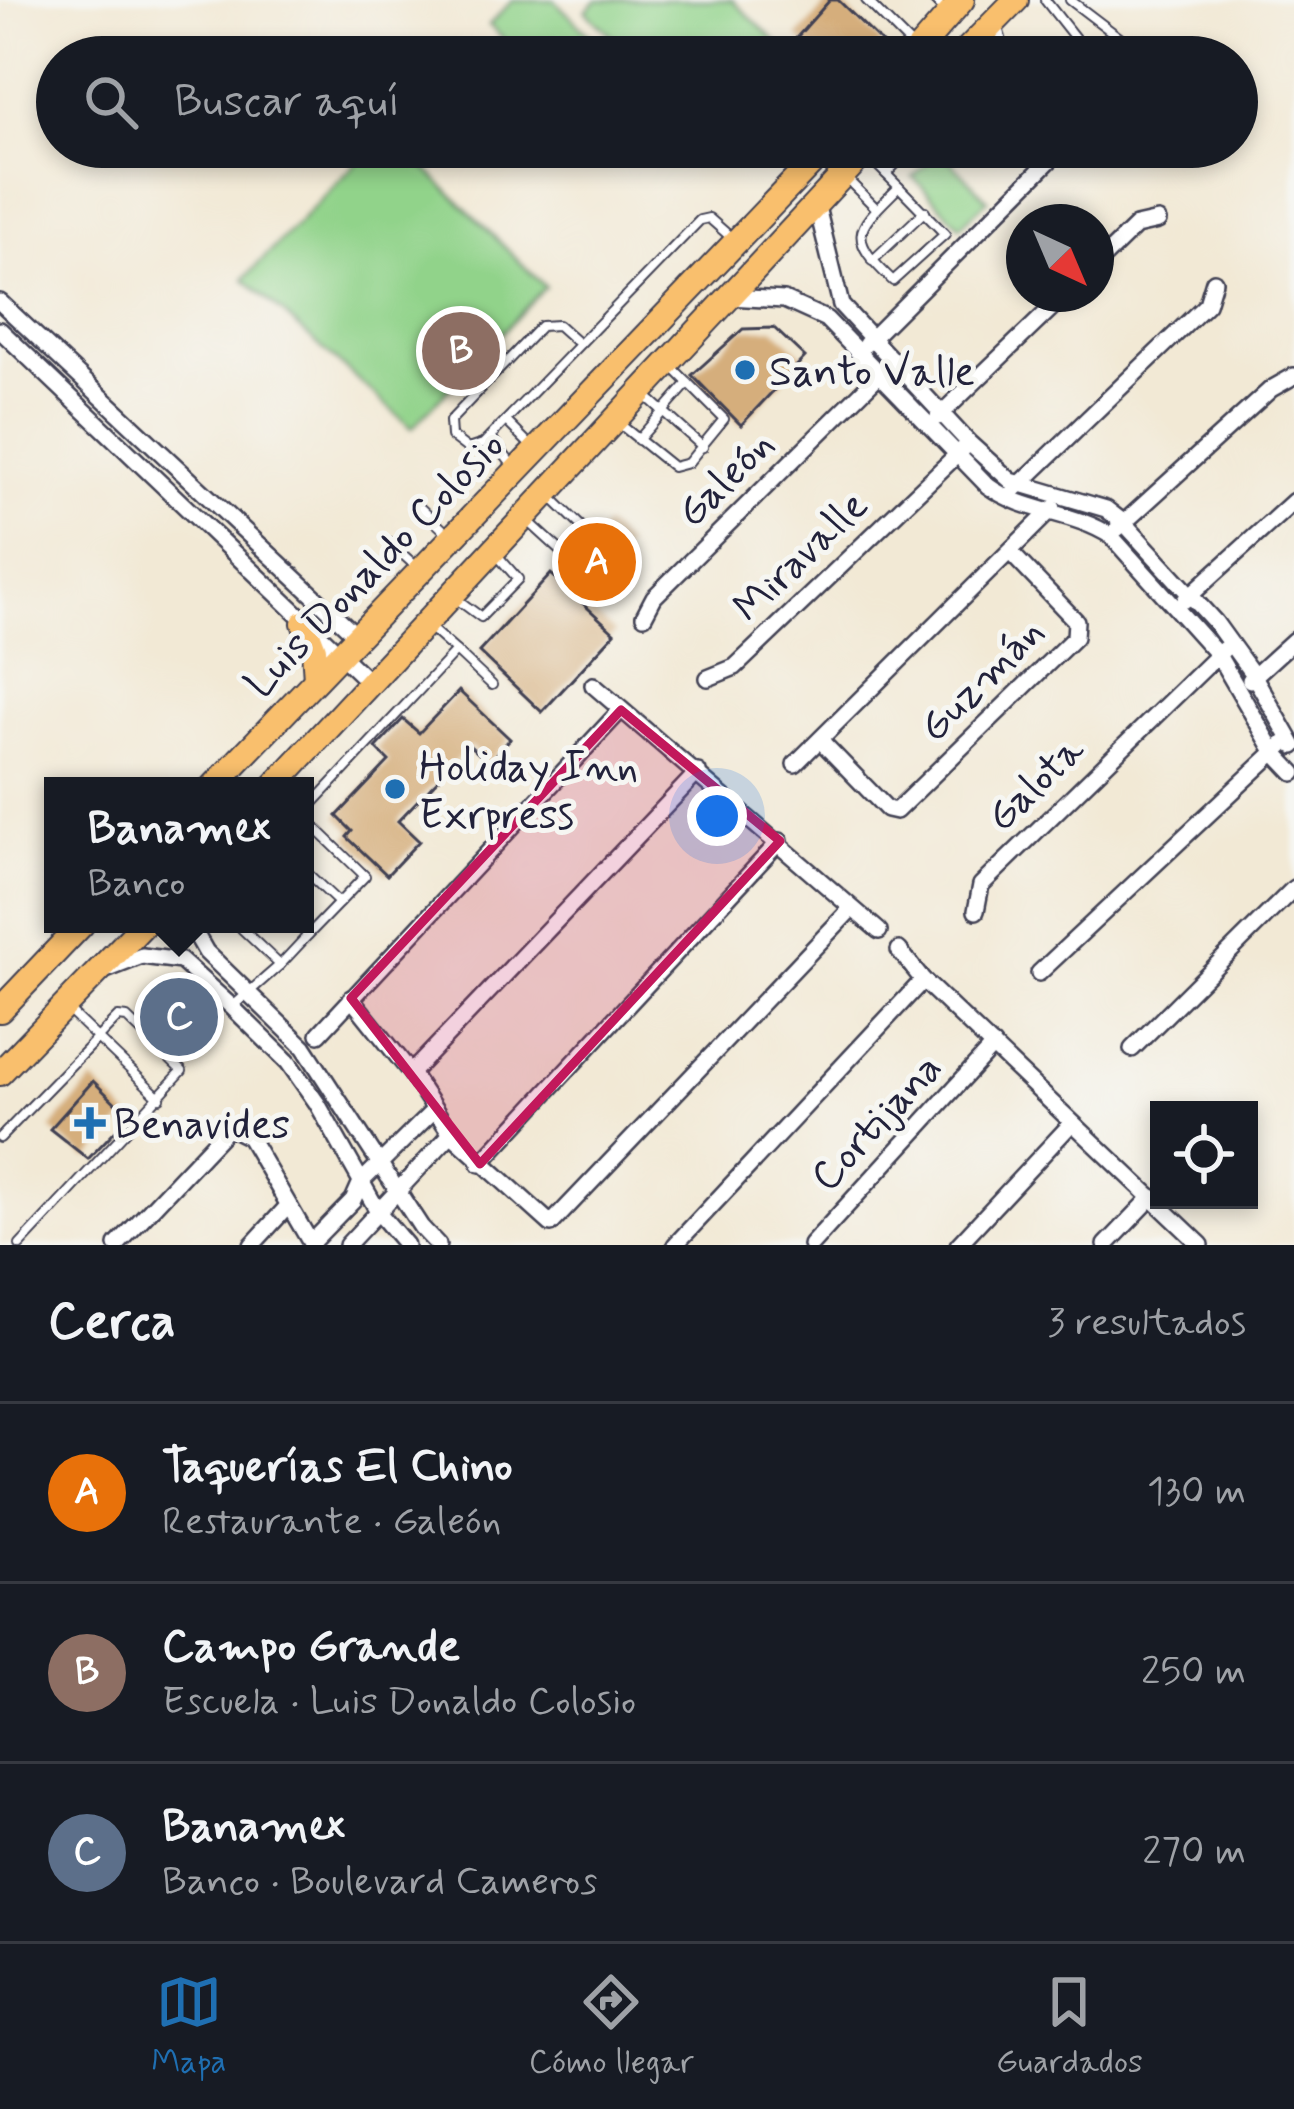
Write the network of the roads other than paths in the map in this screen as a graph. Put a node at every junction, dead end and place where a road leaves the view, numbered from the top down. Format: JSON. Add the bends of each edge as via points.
{"nodes":[{"id":1,"x":866,"y":0,"type":"edge"},
{"id":2,"x":1016,"y":0,"type":"edge"},
{"id":3,"x":1045,"y":0,"type":"edge"},
{"id":4,"x":1072,"y":2,"type":"edge"},
{"id":5,"x":948,"y":5,"type":"edge"},
{"id":6,"x":1062,"y":16,"type":"junction"},
{"id":7,"x":995,"y":23,"type":"junction"},
{"id":8,"x":899,"y":36,"type":"edge"},
{"id":9,"x":927,"y":36,"type":"edge"},
{"id":10,"x":982,"y":36,"type":"edge"},
{"id":11,"x":1003,"y":36,"type":"edge"},
{"id":12,"x":1076,"y":36,"type":"edge"},
{"id":13,"x":1117,"y":36,"type":"edge"},
{"id":14,"x":807,"y":168,"type":"edge"},
{"id":15,"x":850,"y":168,"type":"edge"},
{"id":16,"x":881,"y":168,"type":"edge"},
{"id":17,"x":892,"y":168,"type":"edge"},
{"id":18,"x":1043,"y":168,"type":"edge"},
{"id":19,"x":886,"y":174,"type":"junction"},
{"id":20,"x":843,"y":175,"type":"junction"},
{"id":21,"x":899,"y":187,"type":"junction"},
{"id":22,"x":816,"y":202,"type":"junction"},
{"id":23,"x":878,"y":208,"type":"junction"},
{"id":24,"x":925,"y":211,"type":"junction"},
{"id":25,"x":1158,"y":221,"type":"dead end"},
{"id":26,"x":736,"y":242,"type":"junction"},
{"id":27,"x":1114,"y":247,"type":"edge"},
{"id":28,"x":872,"y":261,"type":"junction"},
{"id":29,"x":1214,"y":281,"type":"dead end"},
{"id":30,"x":0,"y":302,"type":"edge"},
{"id":31,"x":841,"y":304,"type":"junction"},
{"id":32,"x":721,"y":305,"type":"junction"},
{"id":33,"x":1047,"y":312,"type":"edge"},
{"id":34,"x":826,"y":319,"type":"junction"},
{"id":35,"x":0,"y":330,"type":"edge"},
{"id":36,"x":871,"y":340,"type":"junction"},
{"id":37,"x":579,"y":344,"type":"junction"},
{"id":38,"x":858,"y":352,"type":"junction"},
{"id":39,"x":892,"y":362,"type":"junction"},
{"id":40,"x":668,"y":363,"type":"junction"},
{"id":41,"x":878,"y":376,"type":"junction"},
{"id":42,"x":1294,"y":376,"type":"edge"},
{"id":43,"x":688,"y":383,"type":"junction"},
{"id":44,"x":642,"y":392,"type":"junction"},
{"id":45,"x":573,"y":410,"type":"junction"},
{"id":46,"x":662,"y":411,"type":"junction"},
{"id":47,"x":935,"y":420,"type":"junction"},
{"id":48,"x":616,"y":421,"type":"junction"},
{"id":49,"x":506,"y":422,"type":"junction"},
{"id":50,"x":491,"y":437,"type":"junction"},
{"id":51,"x":638,"y":440,"type":"junction"},
{"id":52,"x":969,"y":443,"type":"junction"},
{"id":53,"x":703,"y":447,"type":"junction"},
{"id":54,"x":535,"y":450,"type":"junction"},
{"id":55,"x":956,"y":456,"type":"junction"},
{"id":56,"x":166,"y":457,"type":"junction"},
{"id":57,"x":515,"y":471,"type":"junction"},
{"id":58,"x":567,"y":473,"type":"junction"},
{"id":59,"x":150,"y":475,"type":"junction"},
{"id":60,"x":1019,"y":484,"type":"junction"},
{"id":61,"x":548,"y":494,"type":"junction"},
{"id":62,"x":1062,"y":496,"type":"junction"},
{"id":63,"x":1007,"y":500,"type":"junction"},
{"id":64,"x":1294,"y":501,"type":"edge"},
{"id":65,"x":415,"y":503,"type":"dead end"},
{"id":66,"x":1051,"y":512,"type":"junction"},
{"id":67,"x":526,"y":519,"type":"junction"},
{"id":68,"x":1124,"y":523,"type":"junction"},
{"id":69,"x":1111,"y":536,"type":"junction"},
{"id":70,"x":451,"y":537,"type":"junction"},
{"id":71,"x":390,"y":543,"type":"dead end"},
{"id":72,"x":501,"y":545,"type":"junction"},
{"id":73,"x":1010,"y":552,"type":"junction"},
{"id":74,"x":420,"y":571,"type":"junction"},
{"id":75,"x":453,"y":596,"type":"junction"},
{"id":76,"x":1191,"y":596,"type":"junction"},
{"id":77,"x":1177,"y":608,"type":"junction"},
{"id":78,"x":644,"y":616,"type":"dead end"},
{"id":79,"x":304,"y":623,"type":"junction"},
{"id":80,"x":426,"y":624,"type":"junction"},
{"id":81,"x":1294,"y":640,"type":"edge"},
{"id":82,"x":349,"y":646,"type":"junction"},
{"id":83,"x":1224,"y":649,"type":"junction"},
{"id":84,"x":456,"y":651,"type":"junction"},
{"id":85,"x":1255,"y":676,"type":"junction"},
{"id":86,"x":708,"y":678,"type":"dead end"},
{"id":87,"x":316,"y":680,"type":"junction"},
{"id":88,"x":370,"y":683,"type":"junction"},
{"id":89,"x":492,"y":685,"type":"dead end"},
{"id":90,"x":593,"y":685,"type":"dead end"},
{"id":91,"x":1238,"y":690,"type":"junction"},
{"id":92,"x":621,"y":710,"type":"junction"},
{"id":93,"x":820,"y":740,"type":"junction"},
{"id":94,"x":1291,"y":742,"type":"edge"},
{"id":95,"x":1275,"y":753,"type":"junction"},
{"id":96,"x":795,"y":764,"type":"dead end"},
{"id":97,"x":698,"y":772,"type":"junction"},
{"id":98,"x":1294,"y":773,"type":"edge"},
{"id":99,"x":223,"y":777,"type":"edge"},
{"id":100,"x":282,"y":777,"type":"edge"},
{"id":101,"x":314,"y":805,"type":"edge"},
{"id":102,"x":314,"y":826,"type":"edge"},
{"id":103,"x":317,"y":830,"type":"junction"},
{"id":104,"x":314,"y":833,"type":"edge"},
{"id":105,"x":780,"y":841,"type":"junction"},
{"id":106,"x":314,"y":880,"type":"edge"},
{"id":107,"x":1294,"y":888,"type":"edge"},
{"id":108,"x":339,"y":903,"type":"junction"},
{"id":109,"x":851,"y":909,"type":"junction"},
{"id":110,"x":976,"y":911,"type":"dead end"},
{"id":111,"x":314,"y":929,"type":"edge"},
{"id":112,"x":879,"y":931,"type":"dead end"},
{"id":113,"x":73,"y":933,"type":"edge"},
{"id":114,"x":136,"y":933,"type":"edge"},
{"id":115,"x":195,"y":933,"type":"edge"},
{"id":116,"x":246,"y":933,"type":"edge"},
{"id":117,"x":308,"y":935,"type":"edge"},
{"id":118,"x":899,"y":950,"type":"dead end"},
{"id":119,"x":280,"y":964,"type":"junction"},
{"id":120,"x":98,"y":973,"type":"junction"},
{"id":121,"x":1039,"y":974,"type":"dead end"},
{"id":122,"x":923,"y":980,"type":"junction"},
{"id":123,"x":247,"y":991,"type":"junction"},
{"id":124,"x":350,"y":998,"type":"junction"},
{"id":125,"x":65,"y":1007,"type":"junction"},
{"id":126,"x":232,"y":1007,"type":"junction"},
{"id":127,"x":0,"y":1010,"type":"edge"},
{"id":128,"x":319,"y":1034,"type":"dead end"},
{"id":129,"x":96,"y":1038,"type":"junction"},
{"id":130,"x":993,"y":1046,"type":"junction"},
{"id":131,"x":304,"y":1047,"type":"junction"},
{"id":132,"x":1132,"y":1049,"type":"dead end"},
{"id":133,"x":287,"y":1062,"type":"junction"},
{"id":134,"x":411,"y":1072,"type":"junction"},
{"id":135,"x":0,"y":1073,"type":"edge"},
{"id":136,"x":160,"y":1098,"type":"junction"},
{"id":137,"x":432,"y":1112,"type":"junction"},
{"id":138,"x":1071,"y":1124,"type":"junction"},
{"id":139,"x":451,"y":1134,"type":"junction"},
{"id":140,"x":0,"y":1138,"type":"edge"},
{"id":141,"x":381,"y":1163,"type":"junction"},
{"id":142,"x":480,"y":1164,"type":"junction"},
{"id":143,"x":361,"y":1182,"type":"junction"},
{"id":144,"x":401,"y":1192,"type":"junction"},
{"id":145,"x":1150,"y":1195,"type":"edge"},
{"id":146,"x":1150,"y":1199,"type":"edge"},
{"id":147,"x":287,"y":1208,"type":"junction"},
{"id":148,"x":1164,"y":1209,"type":"edge"},
{"id":149,"x":379,"y":1213,"type":"junction"},
{"id":150,"x":312,"y":1244,"type":"edge"},
{"id":151,"x":20,"y":1245,"type":"edge"},
{"id":152,"x":117,"y":1245,"type":"edge"},
{"id":153,"x":252,"y":1245,"type":"edge"},
{"id":154,"x":347,"y":1245,"type":"edge"},
{"id":155,"x":406,"y":1245,"type":"edge"},
{"id":156,"x":438,"y":1245,"type":"edge"},
{"id":157,"x":675,"y":1245,"type":"edge"},
{"id":158,"x":811,"y":1245,"type":"edge"},
{"id":159,"x":958,"y":1245,"type":"edge"},
{"id":160,"x":1106,"y":1245,"type":"edge"},
{"id":161,"x":1201,"y":1245,"type":"edge"}],
"edges":[{"from":1,"to":8,"type":"lane"},
{"from":2,"to":7,"type":"main road"},
{"from":3,"to":6,"type":"lane"},
{"from":4,"to":6,"type":"lane"},
{"from":4,"to":13,"type":"lane"},
{"from":5,"to":9,"type":"main road"},
{"from":6,"to":12,"type":"lane"},
{"from":7,"to":10,"type":"main road"},
{"from":7,"to":11,"type":"lane"},
{"from":14,"to":26,"type":"main road","name":"Luis Donaldo Colosio"},
{"from":15,"to":20,"type":"main road","name":"Luis Donaldo Colosio"},
{"from":16,"to":19,"type":"lane"},
{"from":17,"to":19,"type":"lane"},
{"from":18,"to":36,"type":"street"},
{"from":19,"to":21,"type":"lane"},
{"from":20,"to":22,"type":"main road","name":"Luis Donaldo Colosio"},
{"from":20,"to":23,"type":"lane"},
{"from":21,"to":23,"type":"lane"},
{"from":21,"to":24,"type":"lane"},
{"from":22,"to":31,"type":"street"},
{"from":22,"to":32,"type":"main road","name":"Luis Donaldo Colosio"},
{"from":23,"to":28,"type":"lane","via":[[858,235]]},
{"from":24,"to":28,"type":"lane"},
{"from":24,"to":28,"type":"lane","via":[[945,234],[902,278],[892,281]]},
{"from":25,"to":27,"type":"street","via":[[1136,226]]},
{"from":26,"to":37,"type":"lane","via":[[704,218]]},
{"from":26,"to":45,"type":"main road","name":"Luis Donaldo Colosio"},
{"from":29,"to":60,"type":"street","via":[[1207,304]]},
{"from":30,"to":56,"type":"street"},
{"from":31,"to":34,"type":"street"},
{"from":31,"to":36,"type":"street"},
{"from":32,"to":34,"type":"street","via":[[784,300]]},
{"from":32,"to":40,"type":"main road","name":"Luis Donaldo Colosio"},
{"from":33,"to":47,"type":"street"},
{"from":34,"to":38,"type":"street"},
{"from":35,"to":59,"type":"street"},
{"from":36,"to":38,"type":"street"},
{"from":36,"to":39,"type":"street"},
{"from":37,"to":49,"type":"lane"},
{"from":37,"to":50,"type":"lane","via":[[558,325],[541,326],[450,421],[451,436],[468,448]]},
{"from":38,"to":41,"type":"street"},
{"from":39,"to":41,"type":"street","name":"Galeón"},
{"from":39,"to":47,"type":"street"},
{"from":40,"to":43,"type":"lane"},
{"from":40,"to":44,"type":"main road","name":"Luis Donaldo Colosio"},
{"from":41,"to":47,"type":"street"},
{"from":41,"to":78,"type":"street","name":"Galeón","via":[[654,597]]},
{"from":42,"to":68,"type":"street"},
{"from":43,"to":46,"type":"lane"},
{"from":43,"to":53,"type":"lane","via":[[724,419]]},
{"from":44,"to":46,"type":"lane"},
{"from":44,"to":48,"type":"main road","name":"Luis Donaldo Colosio"},
{"from":45,"to":54,"type":"main road","name":"Luis Donaldo Colosio"},
{"from":45,"to":58,"type":"main road","via":[[555,452]]},
{"from":46,"to":51,"type":"lane"},
{"from":46,"to":53,"type":"lane"},
{"from":47,"to":52,"type":"street"},
{"from":47,"to":55,"type":"street"},
{"from":48,"to":51,"type":"lane"},
{"from":48,"to":58,"type":"main road","name":"Luis Donaldo Colosio"},
{"from":49,"to":50,"type":"lane"},
{"from":49,"to":54,"type":"lane"},
{"from":50,"to":57,"type":"lane"},
{"from":51,"to":53,"type":"lane","via":[[673,467]]},
{"from":52,"to":55,"type":"street","name":"Miravalle"},
{"from":52,"to":60,"type":"street"},
{"from":54,"to":57,"type":"main road","name":"Luis Donaldo Colosio"},
{"from":55,"to":63,"type":"street"},
{"from":55,"to":86,"type":"street","name":"Miravalle","via":[[735,667]]},
{"from":56,"to":59,"type":"street"},
{"from":56,"to":82,"type":"street"},
{"from":57,"to":70,"type":"main road","name":"Luis Donaldo Colosio"},
{"from":57,"to":72,"type":"main road","via":[[526,488]]},
{"from":58,"to":61,"type":"main road","name":"Luis Donaldo Colosio"},
{"from":59,"to":79,"type":"street"},
{"from":60,"to":62,"type":"street"},
{"from":60,"to":63,"type":"street"},
{"from":61,"to":67,"type":"main road","name":"Luis Donaldo Colosio"},
{"from":61,"to":67,"type":"lane","via":[[584,529],[583,547],[568,554]]},
{"from":62,"to":66,"type":"street"},
{"from":62,"to":68,"type":"street"},
{"from":63,"to":66,"type":"street"},
{"from":64,"to":76,"type":"street"},
{"from":65,"to":70,"type":"lane"},
{"from":66,"to":69,"type":"street"},
{"from":66,"to":73,"type":"street"},
{"from":67,"to":72,"type":"main road","name":"Luis Donaldo Colosio"},
{"from":68,"to":69,"type":"street"},
{"from":68,"to":76,"type":"street"},
{"from":69,"to":77,"type":"street"},
{"from":70,"to":74,"type":"main road","name":"Luis Donaldo Colosio"},
{"from":71,"to":74,"type":"lane"},
{"from":72,"to":75,"type":"main road","name":"Luis Donaldo Colosio"},
{"from":72,"to":75,"type":"lane","via":[[518,579],[481,617]]},
{"from":73,"to":93,"type":"street","name":"Guzmán"},
{"from":73,"to":93,"type":"street","name":"Guzmán","via":[[1076,621],[1075,637],[896,811]]},
{"from":74,"to":82,"type":"main road","name":"Luis Donaldo Colosio"},
{"from":75,"to":80,"type":"main road","name":"Luis Donaldo Colosio"},
{"from":76,"to":77,"type":"street"},
{"from":76,"to":83,"type":"street"},
{"from":77,"to":83,"type":"street"},
{"from":79,"to":82,"type":"street"},
{"from":79,"to":87,"type":"main road"},
{"from":80,"to":84,"type":"lane"},
{"from":80,"to":88,"type":"main road","name":"Luis Donaldo Colosio"},
{"from":81,"to":85,"type":"street"},
{"from":82,"to":87,"type":"main road","name":"Luis Donaldo Colosio"},
{"from":82,"to":88,"type":"street"},
{"from":83,"to":85,"type":"street"},
{"from":83,"to":91,"type":"street"},
{"from":83,"to":110,"type":"street","name":"Galota","via":[[981,885]]},
{"from":84,"to":89,"type":"lane"},
{"from":84,"to":101,"type":"lane"},
{"from":85,"to":91,"type":"street"},
{"from":85,"to":94,"type":"street"},
{"from":87,"to":99,"type":"main road","name":"Luis Donaldo Colosio"},
{"from":88,"to":100,"type":"main road","name":"Luis Donaldo Colosio"},
{"from":90,"to":92,"type":"street"},
{"from":91,"to":95,"type":"street"},
{"from":92,"to":97,"type":"street"},
{"from":92,"to":124,"type":"street"},
{"from":93,"to":96,"type":"street"},
{"from":94,"to":95,"type":"street"},
{"from":95,"to":98,"type":"street"},
{"from":95,"to":121,"type":"street"},
{"from":97,"to":105,"type":"street"},
{"from":97,"to":134,"type":"street"},
{"from":102,"to":103,"type":"lane"},
{"from":103,"to":104,"type":"lane"},
{"from":103,"to":108,"type":"lane","via":[[365,874]]},
{"from":105,"to":109,"type":"street"},
{"from":105,"to":142,"type":"street"},
{"from":106,"to":108,"type":"lane"},
{"from":107,"to":132,"type":"street"},
{"from":108,"to":111,"type":"lane"},
{"from":109,"to":112,"type":"street"},
{"from":109,"to":142,"type":"street","via":[[562,1217],[542,1220]]},
{"from":113,"to":127,"type":"main road"},
{"from":114,"to":120,"type":"main road"},
{"from":115,"to":123,"type":"street"},
{"from":116,"to":119,"type":"lane"},
{"from":117,"to":119,"type":"lane"},
{"from":118,"to":122,"type":"street"},
{"from":119,"to":123,"type":"lane"},
{"from":120,"to":125,"type":"main road"},
{"from":120,"to":126,"type":"street","via":[[142,956],[171,958]]},
{"from":122,"to":130,"type":"street"},
{"from":122,"to":157,"type":"street"},
{"from":123,"to":126,"type":"lane"},
{"from":123,"to":131,"type":"street"},
{"from":124,"to":128,"type":"street"},
{"from":124,"to":134,"type":"street"},
{"from":125,"to":129,"type":"lane"},
{"from":125,"to":135,"type":"main road"},
{"from":126,"to":133,"type":"street"},
{"from":129,"to":136,"type":"lane"},
{"from":129,"to":136,"type":"lane","via":[[127,1018],[166,1054],[182,1071]]},
{"from":129,"to":140,"type":"lane"},
{"from":130,"to":138,"type":"street"},
{"from":130,"to":158,"type":"street","name":"Cortijana"},
{"from":131,"to":133,"type":"street"},
{"from":131,"to":141,"type":"street"},
{"from":133,"to":143,"type":"street","via":[[346,1146]]},
{"from":134,"to":137,"type":"street"},
{"from":136,"to":151,"type":"lane"},
{"from":137,"to":139,"type":"street"},
{"from":137,"to":141,"type":"street"},
{"from":138,"to":145,"type":"street"},
{"from":138,"to":159,"type":"street"},
{"from":139,"to":142,"type":"street"},
{"from":139,"to":144,"type":"street"},
{"from":141,"to":143,"type":"street"},
{"from":141,"to":144,"type":"street"},
{"from":143,"to":149,"type":"street"},
{"from":143,"to":150,"type":"street"},
{"from":144,"to":149,"type":"street"},
{"from":144,"to":156,"type":"street"},
{"from":146,"to":160,"type":"street"},
{"from":147,"to":150,"type":"street"},
{"from":147,"to":152,"type":"street","via":[[249,1138],[233,1129]]},
{"from":147,"to":153,"type":"street"},
{"from":148,"to":161,"type":"street"},
{"from":149,"to":154,"type":"street"},
{"from":149,"to":155,"type":"street"}]}
